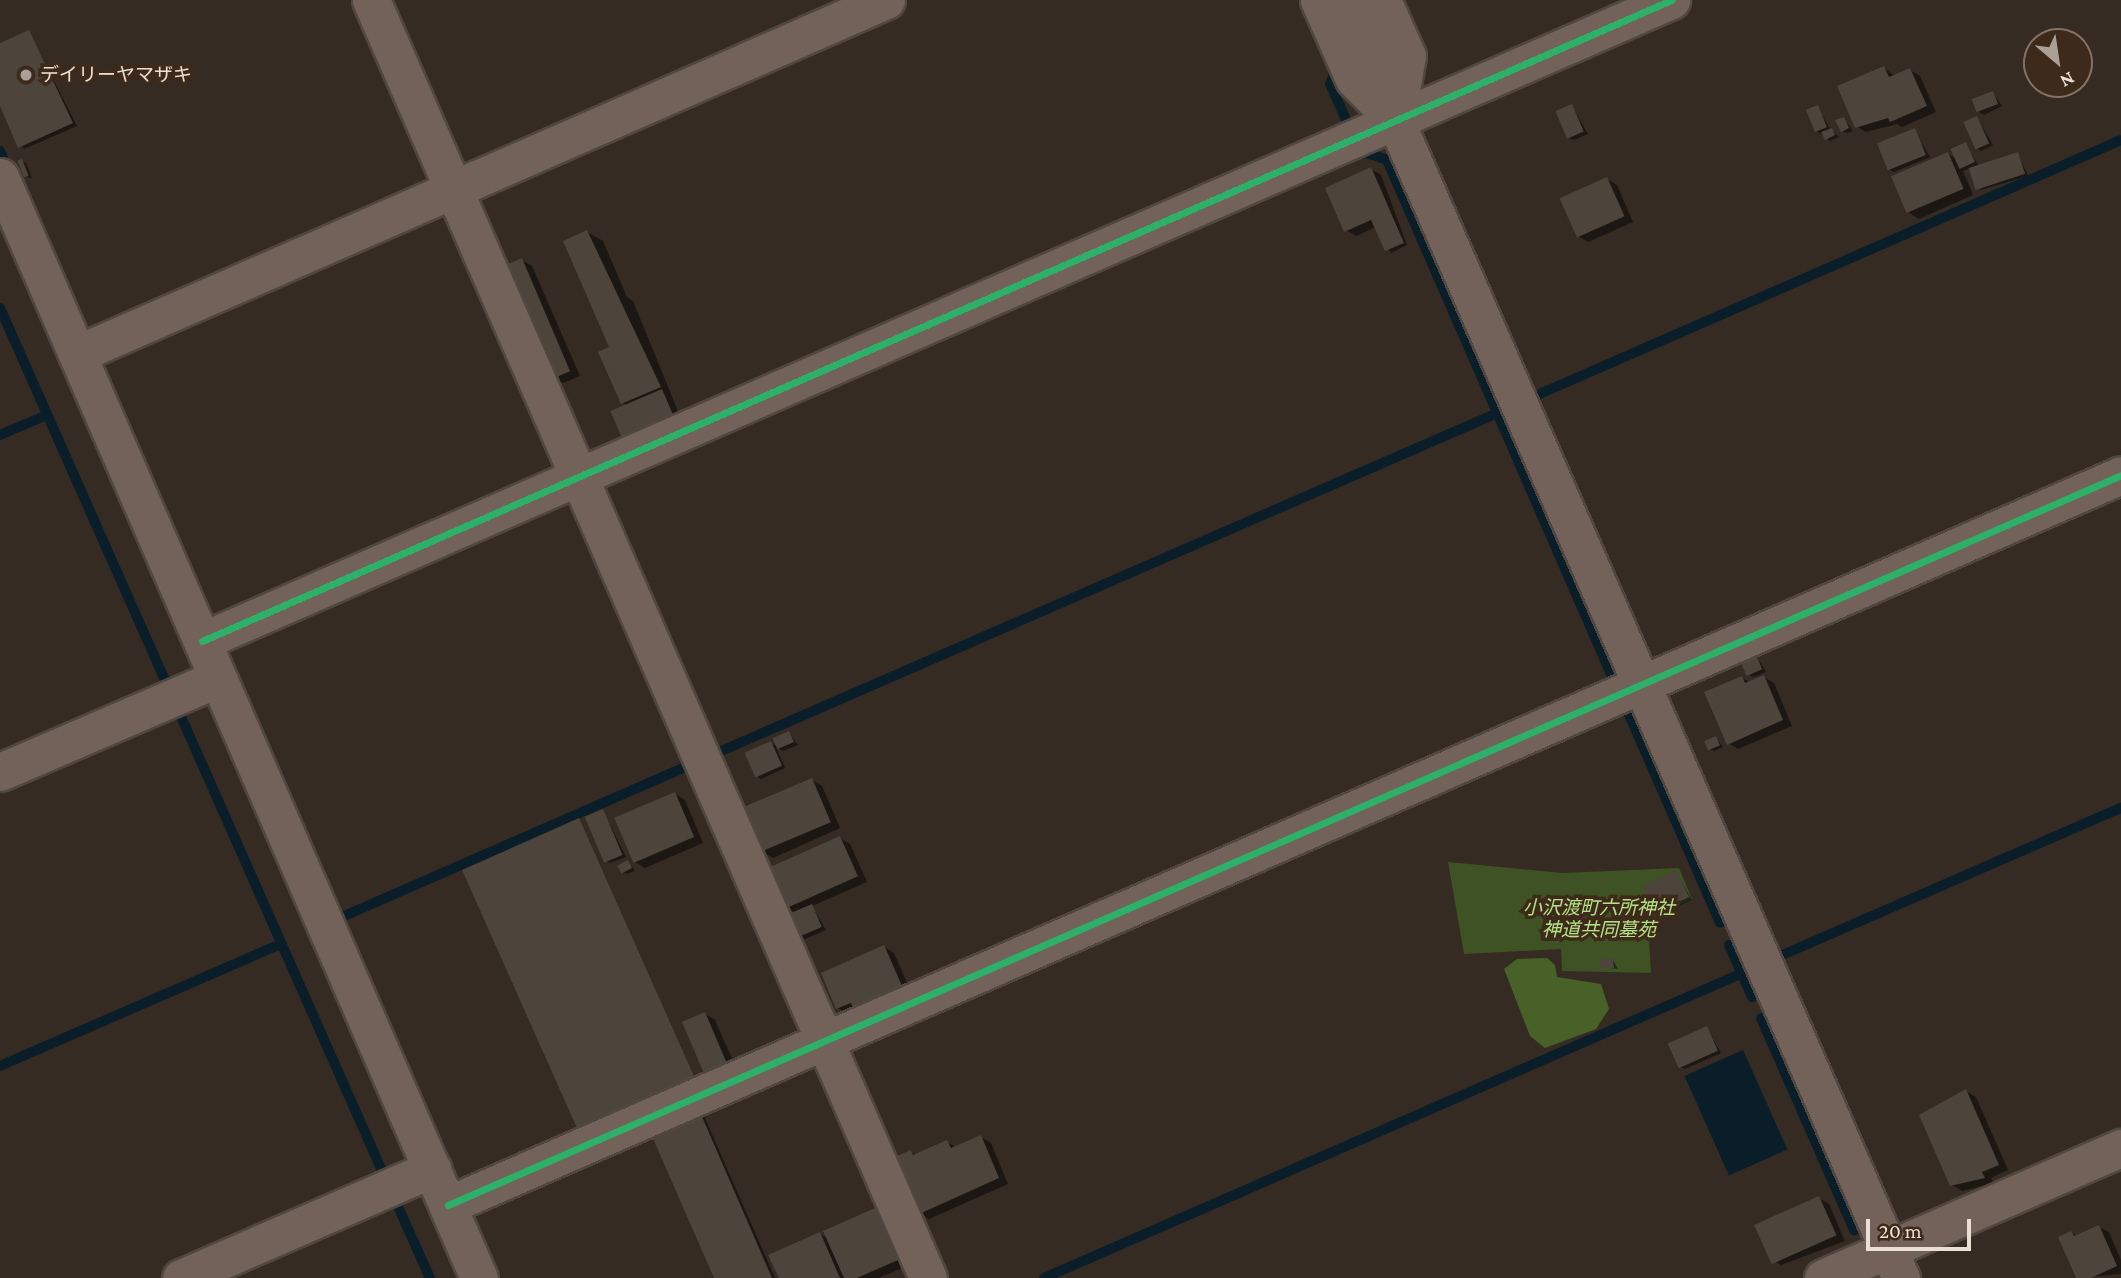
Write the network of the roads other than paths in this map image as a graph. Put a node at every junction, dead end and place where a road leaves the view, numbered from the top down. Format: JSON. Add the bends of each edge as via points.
{"nodes":[{"id":1,"x":371,"y":0,"type":"edge"},
{"id":2,"x":886,"y":0,"type":"edge"},
{"id":3,"x":1319,"y":0,"type":"edge"},
{"id":4,"x":1351,"y":0,"type":"edge"},
{"id":5,"x":1382,"y":0,"type":"edge"},
{"id":6,"x":1671,"y":0,"type":"edge"},
{"id":7,"x":1395,"y":120,"type":"junction"},
{"id":8,"x":0,"y":177,"type":"edge"},
{"id":9,"x":453,"y":189,"type":"junction"},
{"id":10,"x":77,"y":354,"type":"junction"},
{"id":11,"x":2121,"y":475,"type":"edge"},
{"id":12,"x":579,"y":477,"type":"junction"},
{"id":13,"x":202,"y":641,"type":"junction"},
{"id":14,"x":218,"y":678,"type":"junction"},
{"id":15,"x":1641,"y":684,"type":"junction"},
{"id":16,"x":0,"y":772,"type":"edge"},
{"id":17,"x":824,"y":1041,"type":"junction"},
{"id":18,"x":2121,"y":1148,"type":"edge"},
{"id":19,"x":432,"y":1169,"type":"junction"},
{"id":20,"x":448,"y":1205,"type":"junction"},
{"id":21,"x":1894,"y":1264,"type":"edge"},
{"id":22,"x":181,"y":1278,"type":"edge"},
{"id":23,"x":479,"y":1278,"type":"edge"},
{"id":24,"x":928,"y":1278,"type":"edge"},
{"id":25,"x":1823,"y":1278,"type":"edge"}],
"edges":[{"from":1,"to":9,"type":"street"},
{"from":2,"to":9,"type":"street"},
{"from":3,"to":7,"type":"street","via":[[1354,79]]},
{"from":4,"to":7,"type":"street","via":[[1380,68]]},
{"from":5,"to":7,"type":"street","via":[[1406,55]]},
{"from":6,"to":7,"type":"street"},
{"from":7,"to":12,"type":"street"},
{"from":7,"to":15,"type":"street"},
{"from":8,"to":10,"type":"street"},
{"from":9,"to":10,"type":"street"},
{"from":9,"to":12,"type":"street"},
{"from":10,"to":13,"type":"street"},
{"from":11,"to":15,"type":"street"},
{"from":12,"to":13,"type":"street"},
{"from":12,"to":17,"type":"street"},
{"from":13,"to":14,"type":"street"},
{"from":14,"to":16,"type":"street"},
{"from":14,"to":19,"type":"street"},
{"from":15,"to":17,"type":"street"},
{"from":15,"to":21,"type":"street"},
{"from":17,"to":20,"type":"street"},
{"from":17,"to":24,"type":"street"},
{"from":18,"to":21,"type":"street"},
{"from":19,"to":20,"type":"street"},
{"from":19,"to":22,"type":"street"},
{"from":20,"to":23,"type":"street"},
{"from":21,"to":25,"type":"street"}]}
